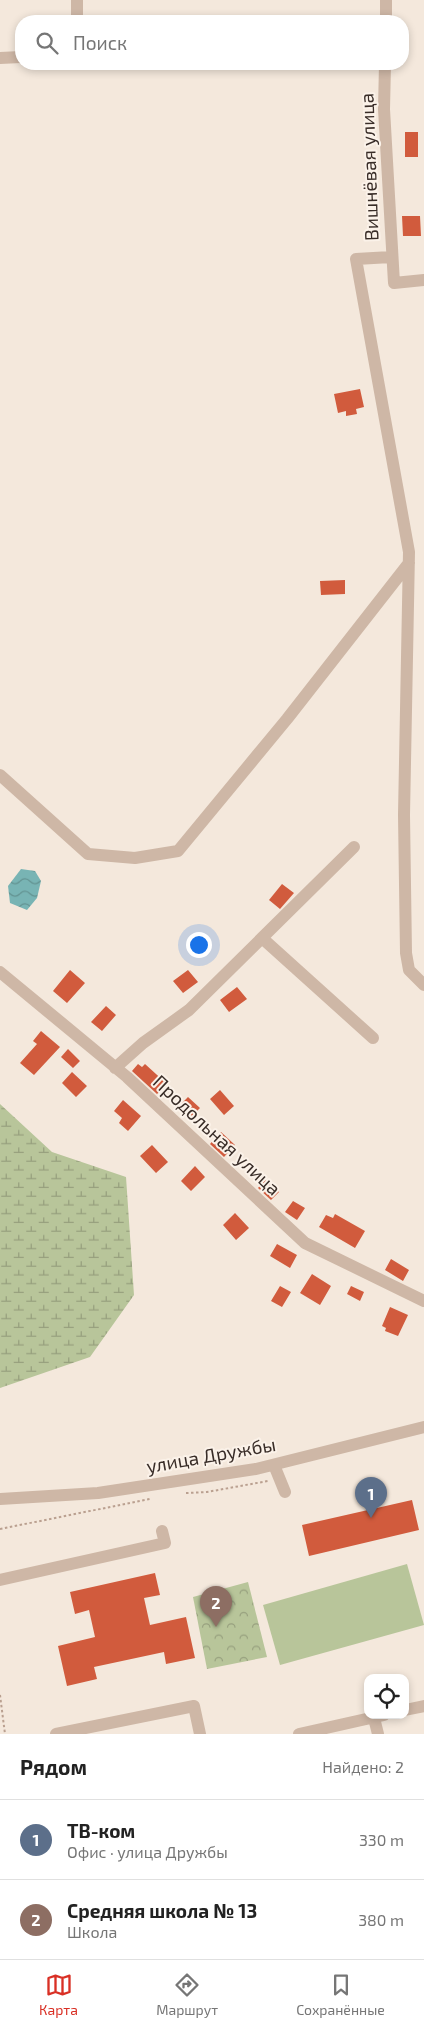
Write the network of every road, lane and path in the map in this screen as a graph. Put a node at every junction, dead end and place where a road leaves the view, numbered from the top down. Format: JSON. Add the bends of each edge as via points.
{"nodes":[{"id":1,"x":77,"y":0,"type":"edge"},
{"id":2,"x":386,"y":0,"type":"edge"},
{"id":3,"x":77,"y":15,"type":"edge"},
{"id":4,"x":386,"y":15,"type":"edge"},
{"id":5,"x":15,"y":57,"type":"edge"},
{"id":6,"x":0,"y":58,"type":"edge"},
{"id":7,"x":385,"y":70,"type":"edge"},
{"id":8,"x":392,"y":263,"type":"junction"},
{"id":9,"x":424,"y":280,"type":"edge"},
{"id":10,"x":410,"y":564,"type":"junction"},
{"id":11,"x":0,"y":775,"type":"edge"},
{"id":12,"x":354,"y":847,"type":"dead end"},
{"id":13,"x":262,"y":938,"type":"junction"},
{"id":14,"x":0,"y":972,"type":"edge"},
{"id":15,"x":424,"y":985,"type":"edge"},
{"id":16,"x":373,"y":1038,"type":"dead end"},
{"id":17,"x":116,"y":1068,"type":"junction"},
{"id":18,"x":424,"y":1301,"type":"edge"},
{"id":19,"x":424,"y":1427,"type":"edge"},
{"id":20,"x":274,"y":1465,"type":"junction"},
{"id":21,"x":283,"y":1486,"type":"joint"},
{"id":22,"x":184,"y":1493,"type":"dead end"},
{"id":23,"x":157,"y":1497,"type":"dead end"},
{"id":24,"x":0,"y":1499,"type":"edge"},
{"id":25,"x":0,"y":1529,"type":"edge"},
{"id":26,"x":162,"y":1530,"type":"dead end"},
{"id":27,"x":0,"y":1580,"type":"edge"},
{"id":28,"x":0,"y":1695,"type":"edge"},
{"id":29,"x":424,"y":1706,"type":"edge"},
{"id":30,"x":409,"y":1709,"type":"edge"},
{"id":31,"x":366,"y":1719,"type":"edge"},
{"id":32,"x":379,"y":1719,"type":"edge"},
{"id":33,"x":69,"y":1732,"type":"edge"},
{"id":34,"x":5,"y":1734,"type":"edge"},
{"id":35,"x":56,"y":1734,"type":"edge"},
{"id":36,"x":200,"y":1734,"type":"edge"},
{"id":37,"x":299,"y":1734,"type":"edge"},
{"id":38,"x":378,"y":1734,"type":"edge"}],
"edges":[{"from":1,"to":3,"type":"street"},
{"from":2,"to":4,"type":"street"},
{"from":5,"to":6,"type":"street"},
{"from":7,"to":8,"type":"street","name":"Вишнёвая улица"},
{"from":8,"to":9,"type":"street","via":[[394,283]]},
{"from":8,"to":10,"type":"street","via":[[356,259],[406,524]]},
{"from":10,"to":11,"type":"street","via":[[178,852],[135,858],[88,854]]},
{"from":10,"to":15,"type":"street","via":[[404,815],[406,953],[409,970]]},
{"from":12,"to":13,"type":"street"},
{"from":13,"to":16,"type":"street"},
{"from":13,"to":17,"type":"street","via":[[189,1010],[143,1042]]},
{"from":14,"to":17,"type":"street","name":"Продольная улица"},
{"from":17,"to":18,"type":"street","name":"Продольная улица","via":[[305,1242]]},
{"from":19,"to":20,"type":"street","name":"улица Дружбы"},
{"from":20,"to":21,"type":"street"},
{"from":20,"to":24,"type":"street","name":"улица Дружбы","via":[[98,1493]]},
{"from":21,"to":22,"type":"path","via":[[268,1482]]},
{"from":23,"to":25,"type":"path"},
{"from":26,"to":27,"type":"street","via":[[165,1543]]},
{"from":28,"to":34,"type":"path"},
{"from":29,"to":30,"type":"street"},
{"from":31,"to":37,"type":"street"},
{"from":32,"to":38,"type":"street"},
{"from":33,"to":35,"type":"street"},
{"from":33,"to":36,"type":"street","via":[[194,1706]]}]}
